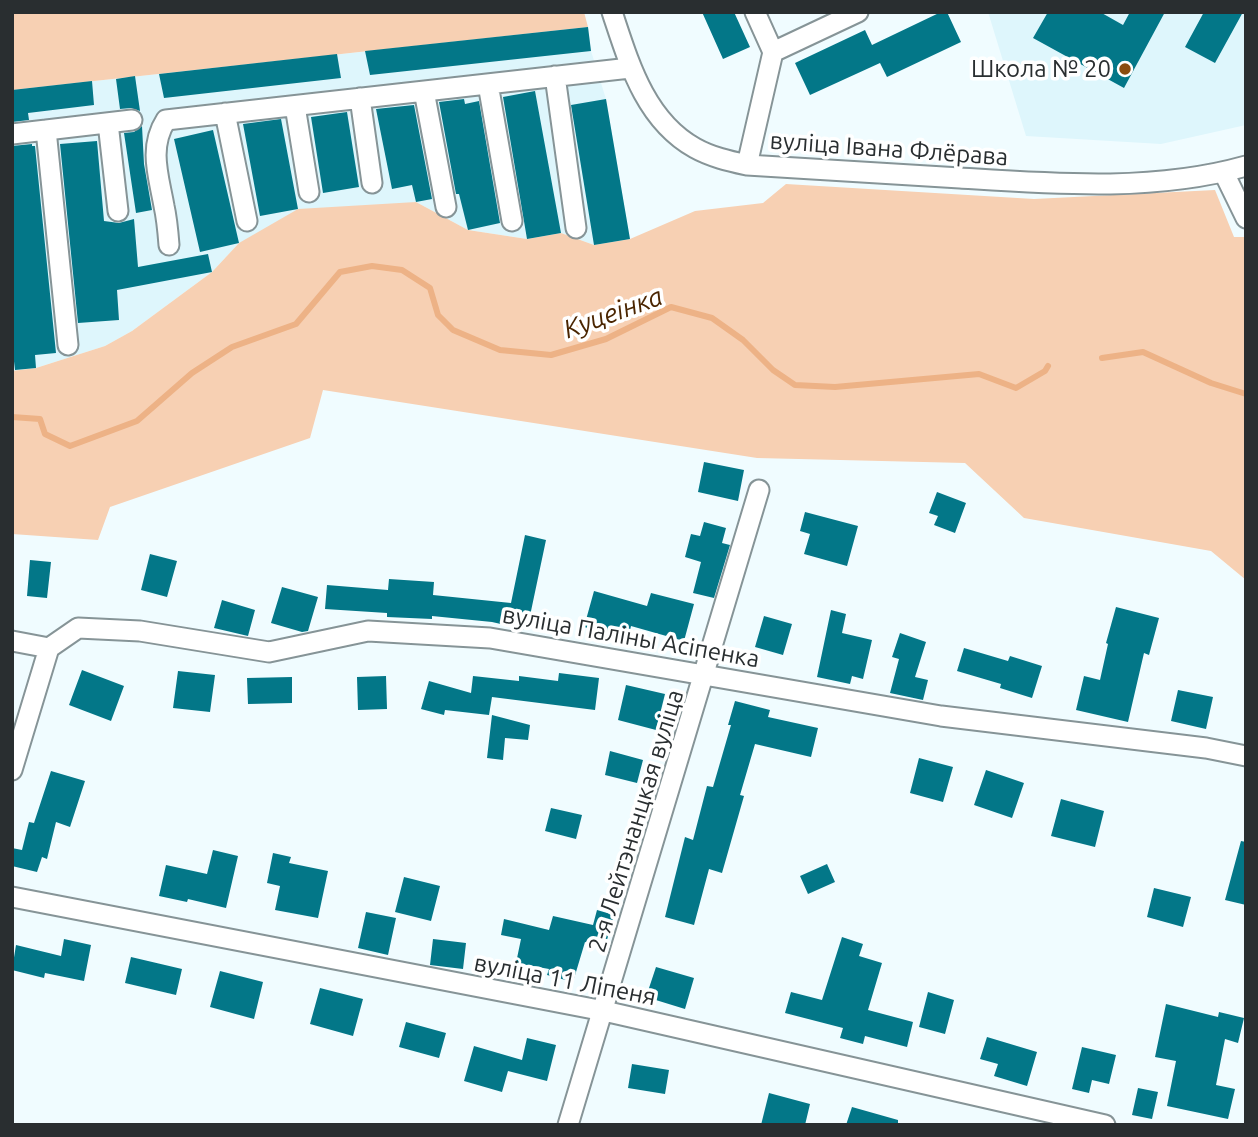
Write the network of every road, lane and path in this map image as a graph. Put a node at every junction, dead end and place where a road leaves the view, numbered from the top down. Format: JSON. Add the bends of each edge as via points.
{"nodes":[{"id":1,"x":612,"y":12,"type":"edge"},
{"id":2,"x":755,"y":12,"type":"edge"},
{"id":3,"x":858,"y":12,"type":"edge"},
{"id":4,"x":773,"y":52,"type":"junction"},
{"id":5,"x":630,"y":68,"type":"junction"},
{"id":6,"x":555,"y":76,"type":"junction"},
{"id":7,"x":488,"y":84,"type":"junction"},
{"id":8,"x":424,"y":91,"type":"junction"},
{"id":9,"x":360,"y":98,"type":"junction"},
{"id":10,"x":295,"y":106,"type":"junction"},
{"id":11,"x":225,"y":113,"type":"junction"},
{"id":12,"x":132,"y":120,"type":"dead end"},
{"id":13,"x":108,"y":122,"type":"junction"},
{"id":14,"x":46,"y":130,"type":"junction"},
{"id":15,"x":12,"y":134,"type":"edge"},
{"id":16,"x":747,"y":165,"type":"junction"},
{"id":17,"x":1246,"y":166,"type":"edge"},
{"id":18,"x":1224,"y":173,"type":"junction"},
{"id":19,"x":372,"y":183,"type":"dead end"},
{"id":20,"x":309,"y":192,"type":"dead end"},
{"id":21,"x":446,"y":207,"type":"dead end"},
{"id":22,"x":118,"y":211,"type":"dead end"},
{"id":23,"x":1246,"y":218,"type":"edge"},
{"id":24,"x":247,"y":221,"type":"dead end"},
{"id":25,"x":512,"y":221,"type":"dead end"},
{"id":26,"x":576,"y":228,"type":"dead end"},
{"id":27,"x":169,"y":245,"type":"dead end"},
{"id":28,"x":68,"y":345,"type":"dead end"},
{"id":29,"x":759,"y":490,"type":"dead end"},
{"id":30,"x":12,"y":641,"type":"edge"},
{"id":31,"x":50,"y":648,"type":"junction"},
{"id":32,"x":705,"y":675,"type":"junction"},
{"id":33,"x":1246,"y":756,"type":"edge"},
{"id":34,"x":12,"y":770,"type":"edge"},
{"id":35,"x":12,"y":897,"type":"edge"},
{"id":36,"x":604,"y":1012,"type":"junction"},
{"id":37,"x":568,"y":1125,"type":"edge"},
{"id":38,"x":1105,"y":1125,"type":"edge"}],
"edges":[{"from":1,"to":5,"type":"street","name":"вуліца Івана Флёрава"},
{"from":2,"to":4,"type":"street"},
{"from":3,"to":4,"type":"street"},
{"from":4,"to":16,"type":"street"},
{"from":5,"to":6,"type":"street"},
{"from":5,"to":16,"type":"street","name":"вуліца Івана Флёрава","via":[[641,92],[681,139],[718,158]]},
{"from":6,"to":7,"type":"street"},
{"from":6,"to":26,"type":"street"},
{"from":7,"to":8,"type":"street"},
{"from":7,"to":25,"type":"street"},
{"from":8,"to":9,"type":"street"},
{"from":8,"to":21,"type":"street"},
{"from":9,"to":10,"type":"street"},
{"from":9,"to":19,"type":"street"},
{"from":10,"to":11,"type":"street"},
{"from":10,"to":20,"type":"street"},
{"from":11,"to":24,"type":"street"},
{"from":11,"to":27,"type":"street","via":[[166,120],[158,132],[155,166]]},
{"from":12,"to":13,"type":"street"},
{"from":13,"to":14,"type":"street"},
{"from":13,"to":22,"type":"street"},
{"from":14,"to":15,"type":"street"},
{"from":14,"to":28,"type":"street"},
{"from":16,"to":18,"type":"street","name":"вуліца Івана Флёрава","via":[[1054,183],[1135,184]]},
{"from":17,"to":18,"type":"street","name":"вуліца Івана Флёрава"},
{"from":18,"to":23,"type":"street"},
{"from":29,"to":32,"type":"street","name":"2-я Лейтэнанцкая вуліца"},
{"from":30,"to":31,"type":"street"},
{"from":31,"to":32,"type":"street","name":"вуліца Паліны Асіпенка","via":[[78,628],[140,631],[269,652],[368,631],[490,638]]},
{"from":31,"to":34,"type":"street"},
{"from":32,"to":33,"type":"street","name":"вуліца Паліны Асіпенка","via":[[941,716],[1206,747]]},
{"from":32,"to":36,"type":"street","name":"2-я Лейтэнанцкая вуліца"},
{"from":35,"to":36,"type":"street","name":"вуліца 11 Ліпеня"},
{"from":36,"to":37,"type":"street","name":"2-я Лейтэнанцкая вуліца"},
{"from":36,"to":38,"type":"street","name":"вуліца 11 Ліпеня"}]}
